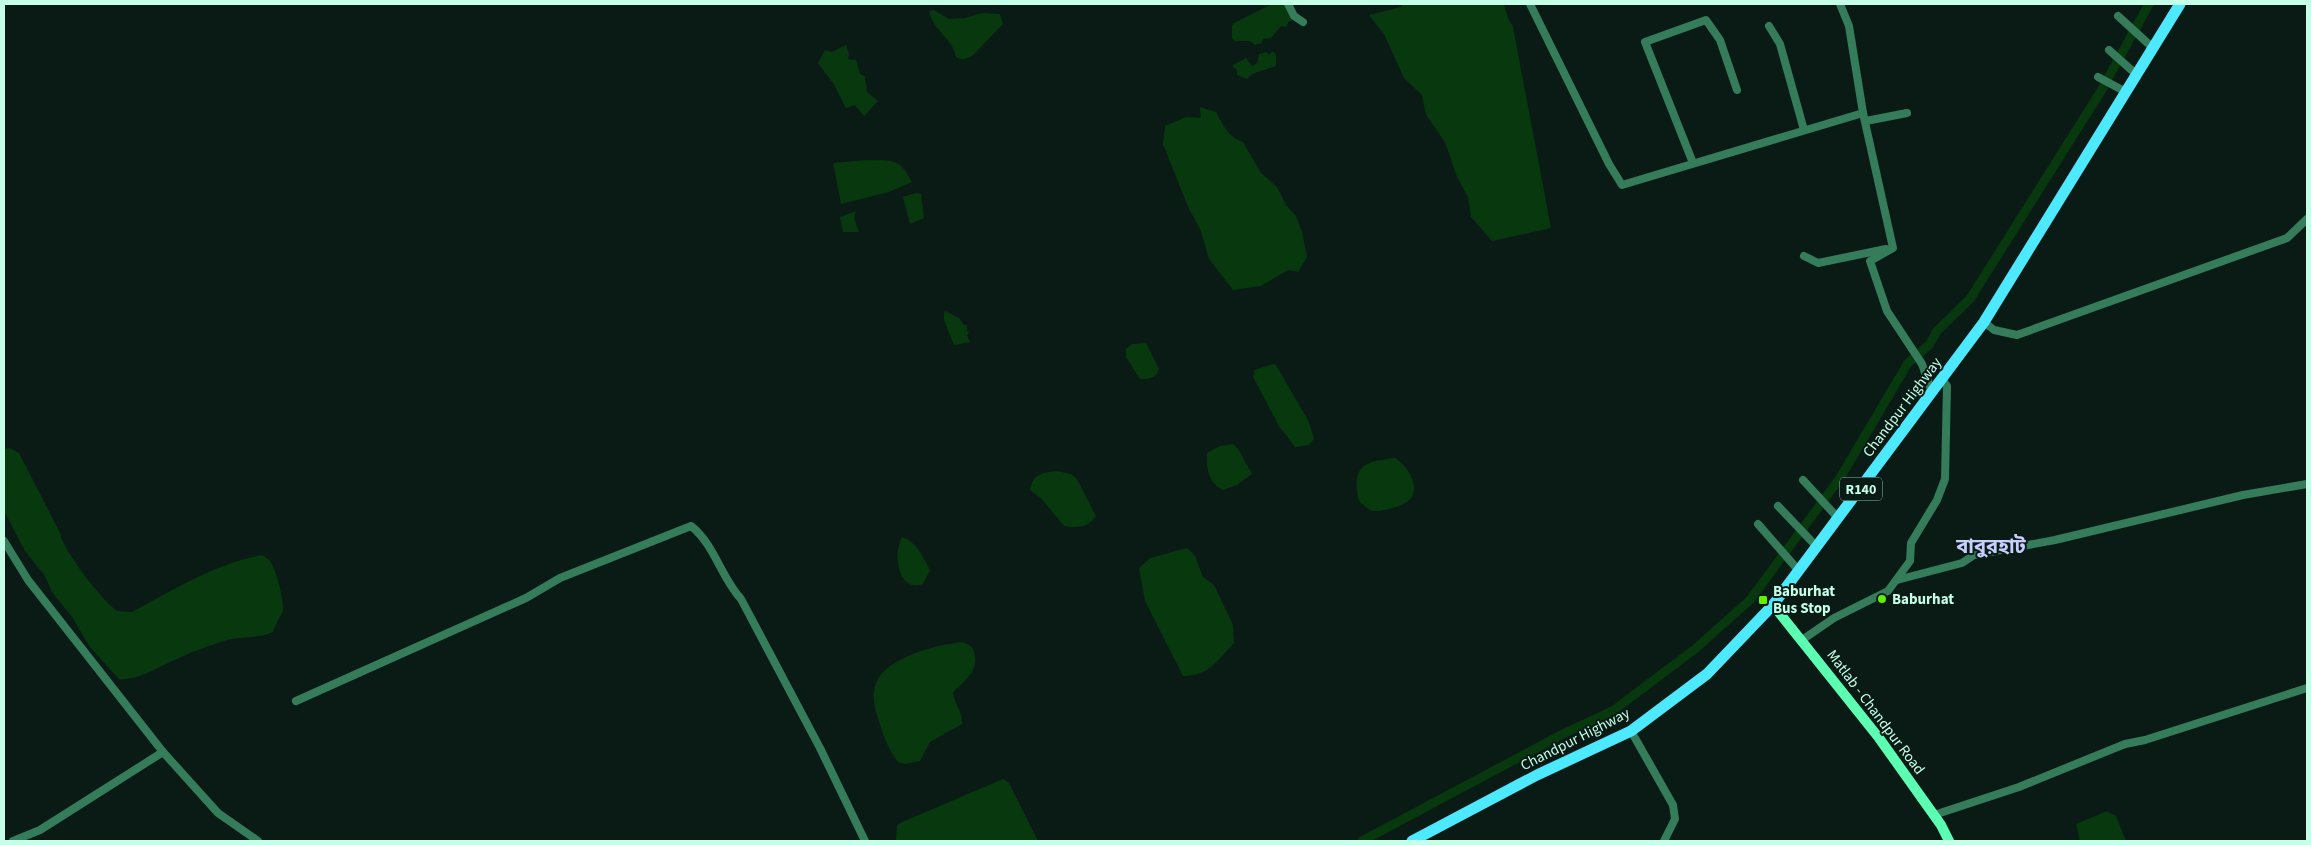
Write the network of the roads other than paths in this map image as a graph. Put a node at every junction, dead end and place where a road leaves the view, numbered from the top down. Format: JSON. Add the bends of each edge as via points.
{"nodes":[{"id":1,"x":1288,"y":4,"type":"edge"},
{"id":2,"x":1530,"y":4,"type":"edge"},
{"id":3,"x":1840,"y":4,"type":"edge"},
{"id":4,"x":2180,"y":4,"type":"edge"},
{"id":5,"x":2118,"y":16,"type":"dead end"},
{"id":6,"x":1303,"y":22,"type":"dead end"},
{"id":7,"x":1769,"y":26,"type":"dead end"},
{"id":8,"x":2153,"y":48,"type":"junction"},
{"id":9,"x":2109,"y":50,"type":"dead end"},
{"id":10,"x":2137,"y":74,"type":"junction"},
{"id":11,"x":2098,"y":77,"type":"dead end"},
{"id":12,"x":1737,"y":90,"type":"dead end"},
{"id":13,"x":2126,"y":92,"type":"junction"},
{"id":14,"x":1907,"y":113,"type":"dead end"},
{"id":15,"x":1864,"y":117,"type":"junction"},
{"id":16,"x":1804,"y":130,"type":"junction"},
{"id":17,"x":1693,"y":163,"type":"junction"},
{"id":18,"x":2307,"y":219,"type":"edge"},
{"id":19,"x":1893,"y":248,"type":"junction"},
{"id":20,"x":1804,"y":256,"type":"dead end"},
{"id":21,"x":1984,"y":322,"type":"junction"},
{"id":22,"x":1942,"y":379,"type":"junction"},
{"id":23,"x":1932,"y":393,"type":"junction"},
{"id":24,"x":1803,"y":480,"type":"dead end"},
{"id":25,"x":2307,"y":484,"type":"edge"},
{"id":26,"x":1778,"y":506,"type":"dead end"},
{"id":27,"x":1838,"y":518,"type":"junction"},
{"id":28,"x":1758,"y":524,"type":"dead end"},
{"id":29,"x":4,"y":541,"type":"edge"},
{"id":30,"x":1817,"y":547,"type":"junction"},
{"id":31,"x":1799,"y":571,"type":"junction"},
{"id":32,"x":1897,"y":580,"type":"junction"},
{"id":33,"x":1773,"y":605,"type":"junction"},
{"id":34,"x":1802,"y":640,"type":"junction"},
{"id":35,"x":2307,"y":688,"type":"edge"},
{"id":36,"x":296,"y":701,"type":"dead end"},
{"id":37,"x":1631,"y":731,"type":"junction"},
{"id":38,"x":163,"y":752,"type":"junction"},
{"id":39,"x":1934,"y":815,"type":"junction"},
{"id":40,"x":13,"y":841,"type":"edge"},
{"id":41,"x":258,"y":841,"type":"edge"},
{"id":42,"x":865,"y":841,"type":"edge"},
{"id":43,"x":1412,"y":841,"type":"edge"},
{"id":44,"x":1664,"y":841,"type":"edge"},
{"id":45,"x":1949,"y":841,"type":"edge"}],
"edges":[{"from":1,"to":6,"type":"street","via":[[1294,16]]},
{"from":2,"to":17,"type":"street","via":[[1622,184]]},
{"from":3,"to":15,"type":"street","via":[[1849,26]]},
{"from":4,"to":8,"type":"main road","name":"Chandpur Highway","number":"R140"},
{"from":5,"to":8,"type":"street"},
{"from":7,"to":16,"type":"street","via":[[1780,44]]},
{"from":8,"to":10,"type":"main road","name":"Chandpur Highway","number":"R140"},
{"from":9,"to":10,"type":"street"},
{"from":10,"to":13,"type":"main road","name":"Chandpur Highway","number":"R140"},
{"from":11,"to":13,"type":"street"},
{"from":12,"to":17,"type":"street","via":[[1720,40],[1706,20],[1645,42]]},
{"from":13,"to":21,"type":"main road","name":"Chandpur Highway","number":"R140"},
{"from":14,"to":15,"type":"street"},
{"from":15,"to":16,"type":"street"},
{"from":15,"to":19,"type":"street"},
{"from":16,"to":17,"type":"street"},
{"from":18,"to":21,"type":"street","via":[[2287,238],[2016,335],[1994,330]]},
{"from":19,"to":20,"type":"street","via":[[1818,263]]},
{"from":19,"to":23,"type":"street","via":[[1870,261],[1887,311],[1922,364]]},
{"from":21,"to":22,"type":"main road","name":"Chandpur Highway","number":"R140"},
{"from":22,"to":23,"type":"main road","name":"Chandpur Highway","number":"R140"},
{"from":22,"to":32,"type":"street","via":[[1947,386],[1945,478],[1937,500],[1911,543],[1910,561]]},
{"from":23,"to":27,"type":"main road","name":"Chandpur Highway","number":"R140"},
{"from":24,"to":27,"type":"street"},
{"from":25,"to":32,"type":"street","via":[[2243,495],[2055,540],[1974,555],[1962,563]]},
{"from":26,"to":30,"type":"street"},
{"from":27,"to":30,"type":"main road","name":"Chandpur Highway","number":"R140"},
{"from":28,"to":31,"type":"street"},
{"from":29,"to":38,"type":"street","via":[[28,580]]},
{"from":30,"to":31,"type":"main road","name":"Chandpur Highway","number":"R140"},
{"from":31,"to":33,"type":"main road","name":"Chandpur Highway","number":"R140"},
{"from":32,"to":34,"type":"street","via":[[1888,591],[1834,618]]},
{"from":33,"to":34,"type":"main road","name":"Matlab - Chandpur Road"},
{"from":33,"to":37,"type":"main road","name":"Chandpur Highway","number":"R140","via":[[1707,674]]},
{"from":34,"to":39,"type":"main road","name":"Matlab - Chandpur Road"},
{"from":35,"to":39,"type":"street","via":[[2172,732],[2124,744],[2019,787]]},
{"from":36,"to":42,"type":"street","via":[[526,598],[560,578],[691,526],[702,534],[730,586],[741,599]]},
{"from":37,"to":43,"type":"main road","name":"Chandpur Highway","number":"R140","via":[[1537,775]]},
{"from":37,"to":44,"type":"street","via":[[1673,805],[1674,819]]},
{"from":38,"to":40,"type":"street","via":[[40,830]]},
{"from":38,"to":41,"type":"street","via":[[218,813]]},
{"from":39,"to":45,"type":"main road","name":"Matlab - Chandpur Road"}]}
